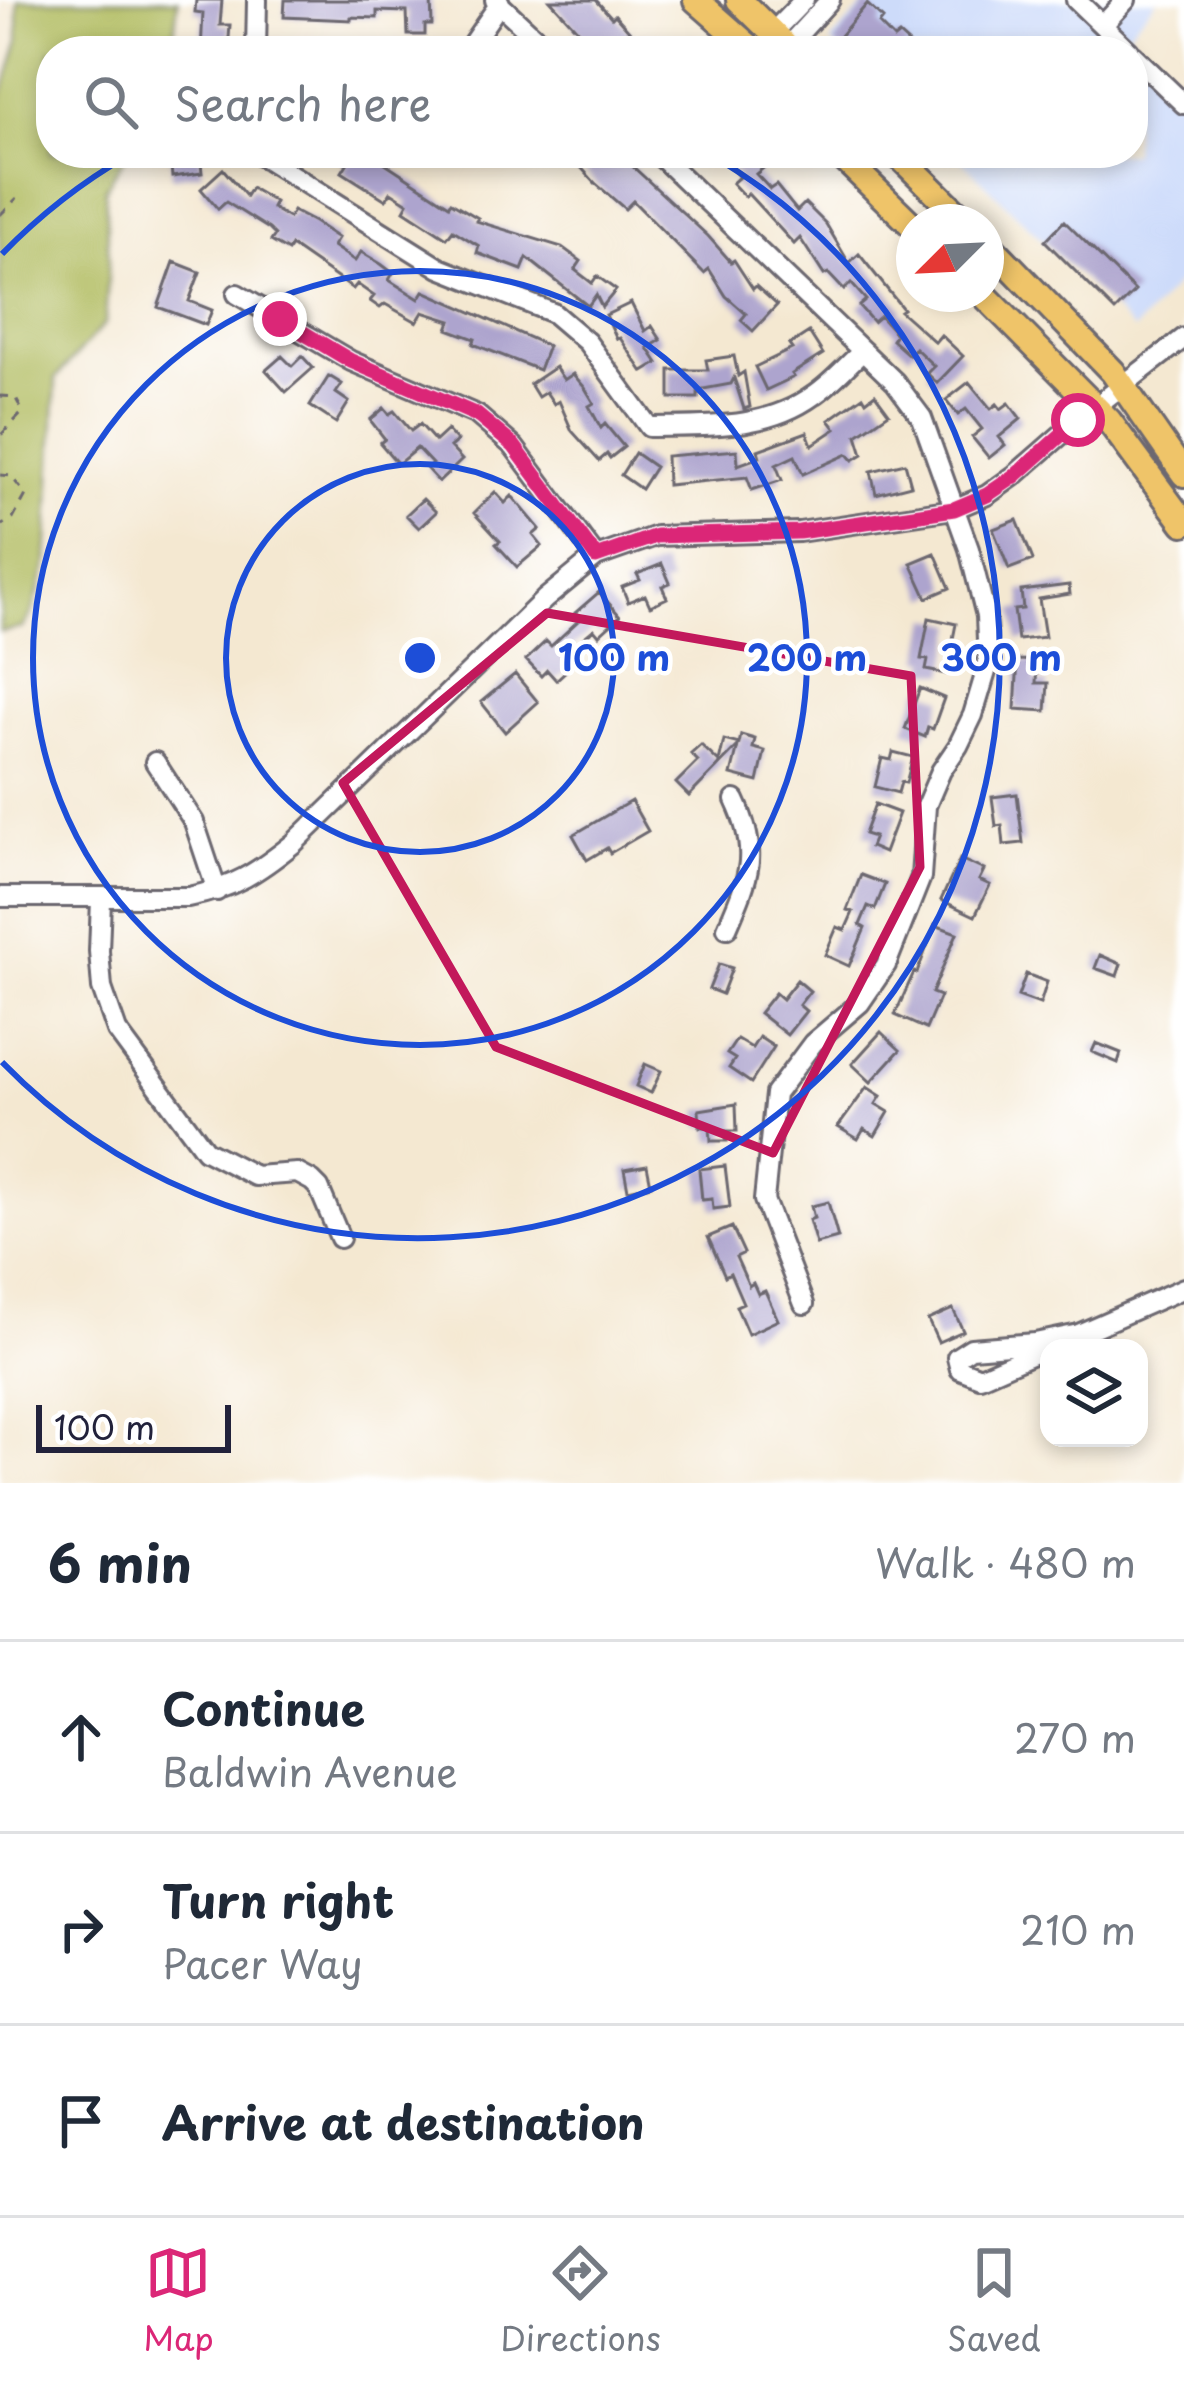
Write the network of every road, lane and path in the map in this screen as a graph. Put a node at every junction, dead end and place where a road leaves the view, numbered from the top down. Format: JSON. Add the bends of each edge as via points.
{"nodes":[{"id":1,"x":257,"y":0,"type":"edge"},
{"id":2,"x":681,"y":0,"type":"edge"},
{"id":3,"x":696,"y":0,"type":"edge"},
{"id":4,"x":739,"y":0,"type":"edge"},
{"id":5,"x":804,"y":0,"type":"edge"},
{"id":6,"x":830,"y":0,"type":"edge"},
{"id":7,"x":1076,"y":0,"type":"edge"},
{"id":8,"x":1126,"y":0,"type":"edge"},
{"id":9,"x":498,"y":2,"type":"edge"},
{"id":10,"x":1102,"y":25,"type":"junction"},
{"id":11,"x":256,"y":36,"type":"edge"},
{"id":12,"x":476,"y":36,"type":"edge"},
{"id":13,"x":534,"y":36,"type":"edge"},
{"id":14,"x":718,"y":36,"type":"edge"},
{"id":15,"x":758,"y":36,"type":"edge"},
{"id":16,"x":767,"y":36,"type":"edge"},
{"id":17,"x":781,"y":36,"type":"edge"},
{"id":18,"x":787,"y":36,"type":"edge"},
{"id":19,"x":1113,"y":36,"type":"edge"},
{"id":20,"x":1148,"y":69,"type":"edge"},
{"id":21,"x":1184,"y":104,"type":"edge"},
{"id":22,"x":280,"y":168,"type":"edge"},
{"id":23,"x":672,"y":168,"type":"edge"},
{"id":24,"x":853,"y":168,"type":"edge"},
{"id":25,"x":911,"y":168,"type":"edge"},
{"id":26,"x":17,"y":198,"type":"dead end"},
{"id":27,"x":948,"y":204,"type":"edge"},
{"id":28,"x":896,"y":209,"type":"edge"},
{"id":29,"x":0,"y":215,"type":"edge"},
{"id":30,"x":1004,"y":258,"type":"edge"},
{"id":31,"x":237,"y":294,"type":"dead end"},
{"id":32,"x":1001,"y":312,"type":"edge"},
{"id":33,"x":1184,"y":338,"type":"edge"},
{"id":34,"x":863,"y":351,"type":"junction"},
{"id":35,"x":1123,"y":384,"type":"junction"},
{"id":36,"x":0,"y":396,"type":"edge"},
{"id":37,"x":1095,"y":406,"type":"junction"},
{"id":38,"x":0,"y":436,"type":"edge"},
{"id":39,"x":1184,"y":473,"type":"edge"},
{"id":40,"x":0,"y":475,"type":"edge"},
{"id":41,"x":954,"y":509,"type":"junction"},
{"id":42,"x":1184,"y":523,"type":"edge"},
{"id":43,"x":0,"y":526,"type":"edge"},
{"id":44,"x":596,"y":557,"type":"junction"},
{"id":45,"x":155,"y":762,"type":"dead end"},
{"id":46,"x":735,"y":800,"type":"dead end"},
{"id":47,"x":217,"y":891,"type":"junction"},
{"id":48,"x":0,"y":897,"type":"edge"},
{"id":49,"x":101,"y":900,"type":"junction"},
{"id":50,"x":727,"y":928,"type":"dead end"},
{"id":51,"x":340,"y":1238,"type":"dead end"},
{"id":52,"x":1184,"y":1288,"type":"edge"},
{"id":53,"x":804,"y":1304,"type":"dead end"},
{"id":54,"x":1079,"y":1334,"type":"junction"}],
"edges":[{"from":1,"to":11,"type":"street"},
{"from":2,"to":14,"type":"main road"},
{"from":3,"to":15,"type":"main road"},
{"from":4,"to":16,"type":"main road"},
{"from":5,"to":17,"type":"street"},
{"from":6,"to":18,"type":"street"},
{"from":7,"to":10,"type":"street"},
{"from":8,"to":10,"type":"street"},
{"from":9,"to":12,"type":"street"},
{"from":9,"to":13,"type":"street"},
{"from":10,"to":19,"type":"street"},
{"from":20,"to":21,"type":"street"},
{"from":22,"to":34,"type":"street","via":[[440,268],[553,313],[587,342],[650,427],[768,418],[812,397]]},
{"from":23,"to":34,"type":"street"},
{"from":24,"to":28,"type":"main road"},
{"from":25,"to":27,"type":"main road"},
{"from":26,"to":29,"type":"path"},
{"from":30,"to":35,"type":"main road"},
{"from":31,"to":44,"type":"street","via":[[351,361],[477,415],[514,446]]},
{"from":32,"to":37,"type":"main road"},
{"from":33,"to":35,"type":"street"},
{"from":34,"to":41,"type":"street","via":[[922,418]]},
{"from":35,"to":37,"type":"street"},
{"from":35,"to":39,"type":"main road"},
{"from":36,"to":38,"type":"path","via":[[15,398],[23,412]]},
{"from":37,"to":41,"type":"street","via":[[1015,476]]},
{"from":37,"to":42,"type":"main road"},
{"from":40,"to":43,"type":"path","via":[[26,495]]},
{"from":41,"to":44,"type":"street","via":[[799,532],[656,536]]},
{"from":41,"to":53,"type":"street","via":[[986,616],[988,665],[973,716],[926,806],[921,877],[886,965],[776,1094],[764,1200]]},
{"from":44,"to":47,"type":"street","via":[[294,843]]},
{"from":45,"to":47,"type":"street","via":[[194,822]]},
{"from":46,"to":50,"type":"street","via":[[751,866]]},
{"from":47,"to":49,"type":"street"},
{"from":48,"to":49,"type":"street"},
{"from":49,"to":51,"type":"street","via":[[102,988],[130,1050],[205,1150],[254,1176],[296,1174],[319,1189]]},
{"from":52,"to":54,"type":"street"},
{"from":54,"to":54,"type":"street","via":[[971,1348],[957,1357],[960,1369],[980,1377]]}]}
